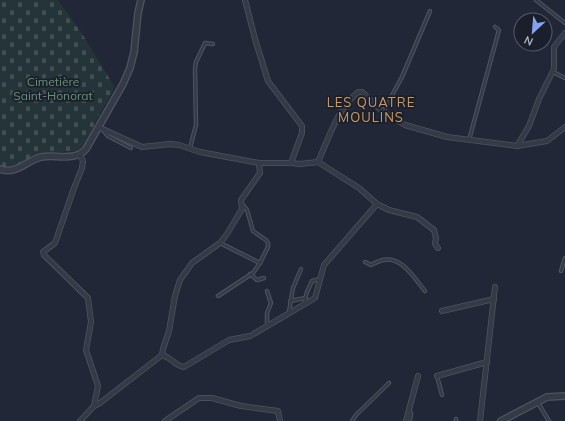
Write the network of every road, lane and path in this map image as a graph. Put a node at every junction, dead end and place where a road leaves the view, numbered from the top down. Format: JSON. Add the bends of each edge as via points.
{"nodes":[{"id":1,"x":141,"y":0,"type":"edge"},
{"id":2,"x":245,"y":0,"type":"edge"},
{"id":3,"x":536,"y":0,"type":"edge"},
{"id":4,"x":430,"y":11,"type":"dead end"},
{"id":5,"x":565,"y":23,"type":"edge"},
{"id":6,"x":495,"y":27,"type":"dead end"},
{"id":7,"x":565,"y":33,"type":"edge"},
{"id":8,"x":214,"y":44,"type":"dead end"},
{"id":9,"x":552,"y":72,"type":"junction"},
{"id":10,"x":565,"y":78,"type":"edge"},
{"id":11,"x":383,"y":112,"type":"junction"},
{"id":12,"x":565,"y":127,"type":"edge"},
{"id":13,"x":100,"y":128,"type":"junction"},
{"id":14,"x":468,"y":140,"type":"junction"},
{"id":15,"x":517,"y":146,"type":"junction"},
{"id":16,"x":131,"y":148,"type":"dead end"},
{"id":17,"x":190,"y":148,"type":"junction"},
{"id":18,"x":80,"y":155,"type":"junction"},
{"id":19,"x":318,"y":162,"type":"junction"},
{"id":20,"x":259,"y":163,"type":"junction"},
{"id":21,"x":291,"y":163,"type":"junction"},
{"id":22,"x":0,"y":169,"type":"edge"},
{"id":23,"x":242,"y":203,"type":"junction"},
{"id":24,"x":377,"y":204,"type":"junction"},
{"id":25,"x":220,"y":243,"type":"junction"},
{"id":26,"x":438,"y":248,"type":"dead end"},
{"id":27,"x":565,"y":258,"type":"edge"},
{"id":28,"x":365,"y":262,"type":"dead end"},
{"id":29,"x":260,"y":263,"type":"junction"},
{"id":30,"x":301,"y":269,"type":"dead end"},
{"id":31,"x":561,"y":271,"type":"dead end"},
{"id":32,"x":250,"y":274,"type":"junction"},
{"id":33,"x":264,"y":278,"type":"dead end"},
{"id":34,"x":320,"y":279,"type":"junction"},
{"id":35,"x":495,"y":286,"type":"dead end"},
{"id":36,"x":424,"y":290,"type":"dead end"},
{"id":37,"x":268,"y":291,"type":"dead end"},
{"id":38,"x":218,"y":296,"type":"dead end"},
{"id":39,"x":305,"y":298,"type":"junction"},
{"id":40,"x":494,"y":299,"type":"junction"},
{"id":41,"x":290,"y":301,"type":"junction"},
{"id":42,"x":304,"y":304,"type":"junction"},
{"id":43,"x":442,"y":311,"type":"dead end"},
{"id":44,"x":288,"y":313,"type":"junction"},
{"id":45,"x":267,"y":325,"type":"junction"},
{"id":46,"x":162,"y":355,"type":"junction"},
{"id":47,"x":487,"y":362,"type":"junction"},
{"id":48,"x":418,"y":376,"type":"dead end"},
{"id":49,"x":437,"y":376,"type":"joint"},
{"id":50,"x":389,"y":384,"type":"dead end"},
{"id":51,"x":442,"y":395,"type":"dead end"},
{"id":52,"x":565,"y":396,"type":"edge"},
{"id":53,"x":537,"y":402,"type":"junction"},
{"id":54,"x":94,"y":406,"type":"junction"},
{"id":55,"x":411,"y":413,"type":"dead end"},
{"id":56,"x":80,"y":421,"type":"edge"},
{"id":57,"x":165,"y":421,"type":"edge"},
{"id":58,"x":280,"y":421,"type":"edge"},
{"id":59,"x":352,"y":421,"type":"edge"},
{"id":60,"x":406,"y":421,"type":"edge"},
{"id":61,"x":410,"y":421,"type":"edge"},
{"id":62,"x":480,"y":421,"type":"edge"},
{"id":63,"x":501,"y":421,"type":"edge"},
{"id":64,"x":549,"y":421,"type":"edge"}],
"edges":[{"from":1,"to":13,"type":"street","via":[[130,68]]},
{"from":2,"to":21,"type":"street","via":[[268,81],[302,126],[302,134]]},
{"from":3,"to":5,"type":"lane"},
{"from":4,"to":11,"type":"lane","via":[[402,77]]},
{"from":6,"to":14,"type":"lane","via":[[499,30]]},
{"from":7,"to":9,"type":"street","via":[[554,48]]},
{"from":8,"to":17,"type":"lane","via":[[204,43],[196,62],[196,125]]},
{"from":9,"to":10,"type":"lane"},
{"from":9,"to":15,"type":"street","via":[[529,126]]},
{"from":11,"to":14,"type":"street","via":[[405,125]]},
{"from":11,"to":19,"type":"street","via":[[362,92],[358,92],[347,101]]},
{"from":12,"to":15,"type":"street","via":[[547,141]]},
{"from":13,"to":16,"type":"lane","via":[[108,136]]},
{"from":13,"to":17,"type":"street","via":[[142,147],[179,144]]},
{"from":13,"to":18,"type":"street"},
{"from":14,"to":15,"type":"street"},
{"from":17,"to":20,"type":"street"},
{"from":18,"to":22,"type":"street","via":[[42,157],[15,170]]},
{"from":18,"to":54,"type":"street","via":[[83,161],[82,168],[55,243],[43,252],[88,298],[91,322],[86,350],[98,386]]},
{"from":19,"to":21,"type":"street"},
{"from":19,"to":24,"type":"street","via":[[359,188]]},
{"from":20,"to":21,"type":"street"},
{"from":20,"to":23,"type":"street","via":[[260,173],[241,200]]},
{"from":23,"to":25,"type":"street","via":[[242,209]]},
{"from":23,"to":29,"type":"lane","via":[[247,210],[253,231],[268,243]]},
{"from":24,"to":26,"type":"street","via":[[417,217],[434,230],[435,244]]},
{"from":24,"to":34,"type":"street","via":[[324,265]]},
{"from":25,"to":29,"type":"lane"},
{"from":25,"to":46,"type":"street","via":[[192,263],[180,280]]},
{"from":27,"to":31,"type":"lane"},
{"from":28,"to":36,"type":"lane","via":[[371,264],[390,260],[402,263]]},
{"from":29,"to":32,"type":"lane"},
{"from":30,"to":41,"type":"lane"},
{"from":32,"to":33,"type":"lane","via":[[257,280]]},
{"from":32,"to":38,"type":"lane"},
{"from":34,"to":39,"type":"lane","via":[[312,281]]},
{"from":34,"to":42,"type":"street","via":[[315,298]]},
{"from":35,"to":40,"type":"street"},
{"from":37,"to":45,"type":"lane","via":[[271,303]]},
{"from":39,"to":41,"type":"lane"},
{"from":39,"to":42,"type":"lane"},
{"from":40,"to":43,"type":"street"},
{"from":40,"to":47,"type":"street"},
{"from":41,"to":44,"type":"lane"},
{"from":42,"to":44,"type":"street"},
{"from":44,"to":45,"type":"street"},
{"from":45,"to":46,"type":"street","via":[[250,336],[229,340],[184,367]]},
{"from":46,"to":54,"type":"street"},
{"from":47,"to":49,"type":"street"},
{"from":47,"to":62,"type":"street"},
{"from":48,"to":60,"type":"street"},
{"from":49,"to":51,"type":"lane"},
{"from":50,"to":59,"type":"lane","via":[[356,414]]},
{"from":52,"to":53,"type":"street","via":[[547,397]]},
{"from":53,"to":63,"type":"street"},
{"from":53,"to":64,"type":"lane"},
{"from":54,"to":56,"type":"street"},
{"from":55,"to":61,"type":"lane"},
{"from":57,"to":58,"type":"street","via":[[199,398],[278,410]]}]}
